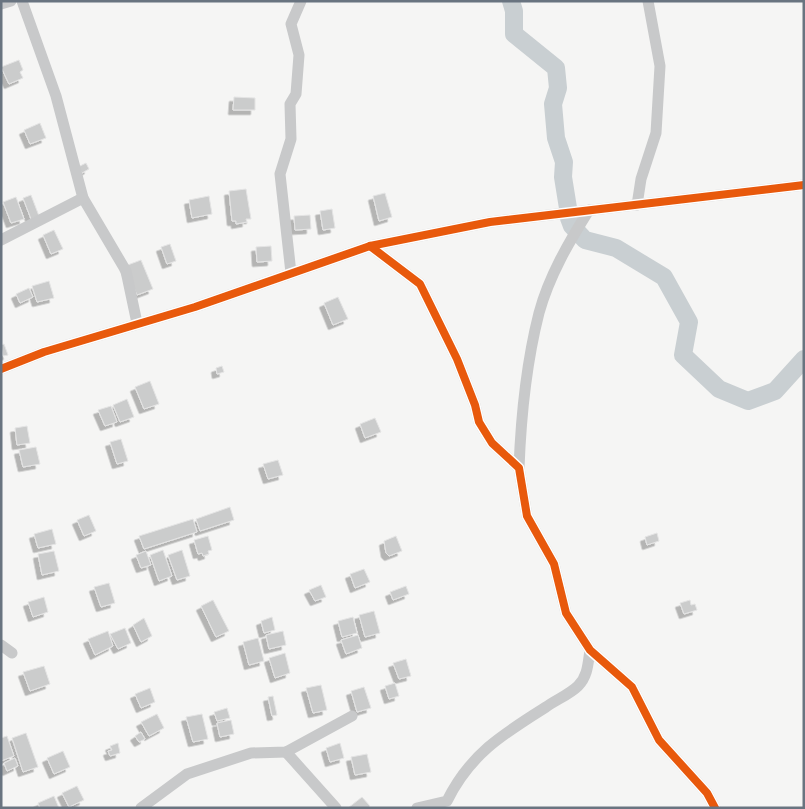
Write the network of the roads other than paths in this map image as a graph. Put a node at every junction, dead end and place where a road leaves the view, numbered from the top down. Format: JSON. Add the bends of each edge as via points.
{"nodes":[{"id":1,"x":11,"y":1,"type":"edge"},
{"id":2,"x":22,"y":1,"type":"edge"},
{"id":3,"x":301,"y":1,"type":"edge"},
{"id":4,"x":648,"y":1,"type":"edge"},
{"id":5,"x":1,"y":4,"type":"edge"},
{"id":6,"x":804,"y":185,"type":"edge"},
{"id":7,"x":83,"y":198,"type":"junction"},
{"id":8,"x":637,"y":205,"type":"junction"},
{"id":9,"x":589,"y":210,"type":"junction"},
{"id":10,"x":1,"y":240,"type":"edge"},
{"id":11,"x":370,"y":246,"type":"junction"},
{"id":12,"x":291,"y":273,"type":"junction"},
{"id":13,"x":138,"y":322,"type":"junction"},
{"id":14,"x":1,"y":369,"type":"edge"},
{"id":15,"x":520,"y":468,"type":"junction"},
{"id":16,"x":1,"y":645,"type":"edge"},
{"id":17,"x":590,"y":650,"type":"junction"},
{"id":18,"x":12,"y":653,"type":"dead end"},
{"id":19,"x":352,"y":716,"type":"dead end"},
{"id":20,"x":286,"y":752,"type":"junction"},
{"id":21,"x":141,"y":808,"type":"edge"},
{"id":22,"x":336,"y":808,"type":"edge"},
{"id":23,"x":417,"y":808,"type":"edge"},
{"id":24,"x":715,"y":808,"type":"edge"}],
"edges":[{"from":1,"to":5,"type":"street"},
{"from":2,"to":7,"type":"street","via":[[56,96]]},
{"from":3,"to":12,"type":"street","via":[[291,24],[299,55],[296,94],[290,104],[291,139],[280,174]]},
{"from":4,"to":8,"type":"street","via":[[660,66],[656,133],[640,179]]},
{"from":6,"to":8,"type":"street"},
{"from":7,"to":10,"type":"street"},
{"from":7,"to":13,"type":"street","via":[[126,272]]},
{"from":8,"to":9,"type":"street"},
{"from":9,"to":11,"type":"street","via":[[490,222]]},
{"from":9,"to":15,"type":"street","via":[[564,250],[540,312],[522,405]]},
{"from":11,"to":12,"type":"street"},
{"from":11,"to":15,"type":"street","via":[[420,284],[457,359],[479,422],[492,443]]},
{"from":12,"to":13,"type":"street","via":[[195,307]]},
{"from":13,"to":14,"type":"street"},
{"from":15,"to":17,"type":"street","via":[[527,516],[554,564],[566,613]]},
{"from":16,"to":18,"type":"street"},
{"from":17,"to":23,"type":"street","via":[[587,672],[578,686],[495,739],[455,784],[447,801]]},
{"from":17,"to":24,"type":"street","via":[[632,687],[659,740],[708,793]]},
{"from":19,"to":20,"type":"street"},
{"from":20,"to":21,"type":"street","via":[[251,753],[187,774]]},
{"from":20,"to":22,"type":"street"}]}
